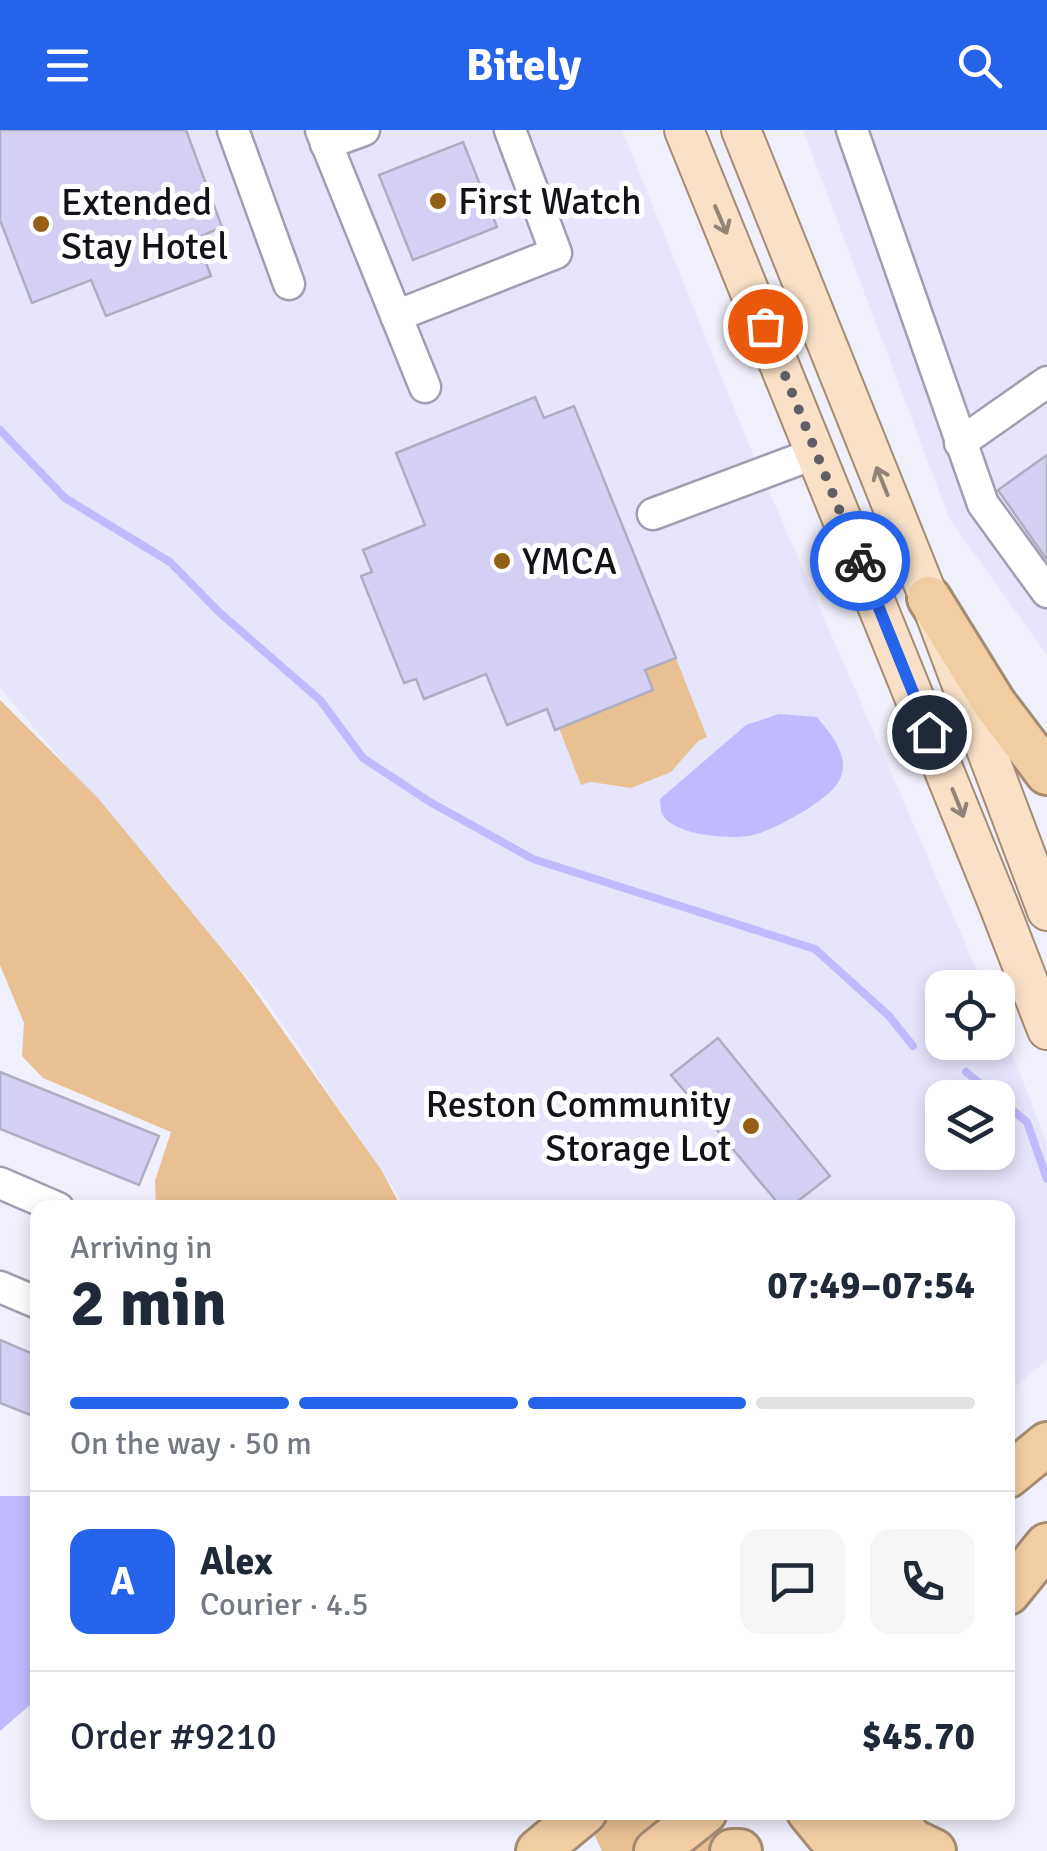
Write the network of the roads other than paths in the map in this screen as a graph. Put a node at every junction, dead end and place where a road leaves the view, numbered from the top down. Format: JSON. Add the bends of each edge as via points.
{"nodes":[{"id":1,"x":234,"y":130,"type":"edge"},
{"id":2,"x":364,"y":130,"type":"edge"},
{"id":3,"x":510,"y":130,"type":"edge"},
{"id":4,"x":684,"y":130,"type":"edge"},
{"id":5,"x":742,"y":130,"type":"edge"},
{"id":6,"x":852,"y":130,"type":"edge"},
{"id":7,"x":324,"y":137,"type":"edge"},
{"id":8,"x":289,"y":284,"type":"dead end"},
{"id":9,"x":396,"y":316,"type":"junction"},
{"id":10,"x":1047,"y":382,"type":"edge"},
{"id":11,"x":425,"y":387,"type":"dead end"},
{"id":12,"x":960,"y":443,"type":"junction"},
{"id":13,"x":816,"y":453,"type":"junction"},
{"id":14,"x":653,"y":514,"type":"dead end"},
{"id":15,"x":1047,"y":592,"type":"edge"},
{"id":16,"x":929,"y":598,"type":"junction"},
{"id":17,"x":1047,"y":772,"type":"edge"},
{"id":18,"x":1047,"y":910,"type":"edge"},
{"id":19,"x":1047,"y":1030,"type":"edge"},
{"id":20,"x":0,"y":1183,"type":"edge"},
{"id":21,"x":39,"y":1200,"type":"edge"},
{"id":22,"x":0,"y":1287,"type":"edge"},
{"id":23,"x":30,"y":1300,"type":"edge"},
{"id":24,"x":1047,"y":1444,"type":"edge"},
{"id":25,"x":1015,"y":1470,"type":"edge"},
{"id":26,"x":1047,"y":1543,"type":"edge"},
{"id":27,"x":1015,"y":1567,"type":"edge"},
{"id":28,"x":1015,"y":1584,"type":"edge"},
{"id":29,"x":575,"y":1820,"type":"edge"},
{"id":30,"x":695,"y":1820,"type":"edge"},
{"id":31,"x":816,"y":1820,"type":"edge"},
{"id":32,"x":857,"y":1820,"type":"edge"},
{"id":33,"x":894,"y":1820,"type":"edge"},
{"id":34,"x":538,"y":1851,"type":"edge"},
{"id":35,"x":656,"y":1851,"type":"edge"},
{"id":36,"x":732,"y":1851,"type":"edge"},
{"id":37,"x":740,"y":1851,"type":"edge"},
{"id":38,"x":841,"y":1851,"type":"edge"},
{"id":39,"x":884,"y":1851,"type":"edge"},
{"id":40,"x":934,"y":1851,"type":"edge"}],
"edges":[{"from":1,"to":8,"type":"street"},
{"from":2,"to":7,"type":"street"},
{"from":3,"to":9,"type":"street","via":[[556,253]]},
{"from":4,"to":13,"type":"main road","one_way":true},
{"from":16,"to":5,"type":"main road","one_way":true},
{"from":6,"to":12,"type":"street"},
{"from":7,"to":9,"type":"street"},
{"from":9,"to":11,"type":"street"},
{"from":10,"to":12,"type":"street"},
{"from":12,"to":15,"type":"street","via":[[984,504]]},
{"from":13,"to":14,"type":"street"},
{"from":13,"to":19,"type":"main road","one_way":true},
{"from":16,"to":17,"type":"highway","via":[[994,703]]},
{"from":16,"to":18,"type":"main road"},
{"from":20,"to":21,"type":"street"},
{"from":22,"to":23,"type":"street"},
{"from":24,"to":25,"type":"highway"},
{"from":26,"to":27,"type":"highway"},
{"from":26,"to":28,"type":"highway"},
{"from":29,"to":34,"type":"highway"},
{"from":30,"to":35,"type":"highway"},
{"from":31,"to":38,"type":"highway"},
{"from":32,"to":39,"type":"highway"},
{"from":33,"to":40,"type":"highway","via":[[913,1841]]},
{"from":36,"to":37,"type":"highway"}]}
